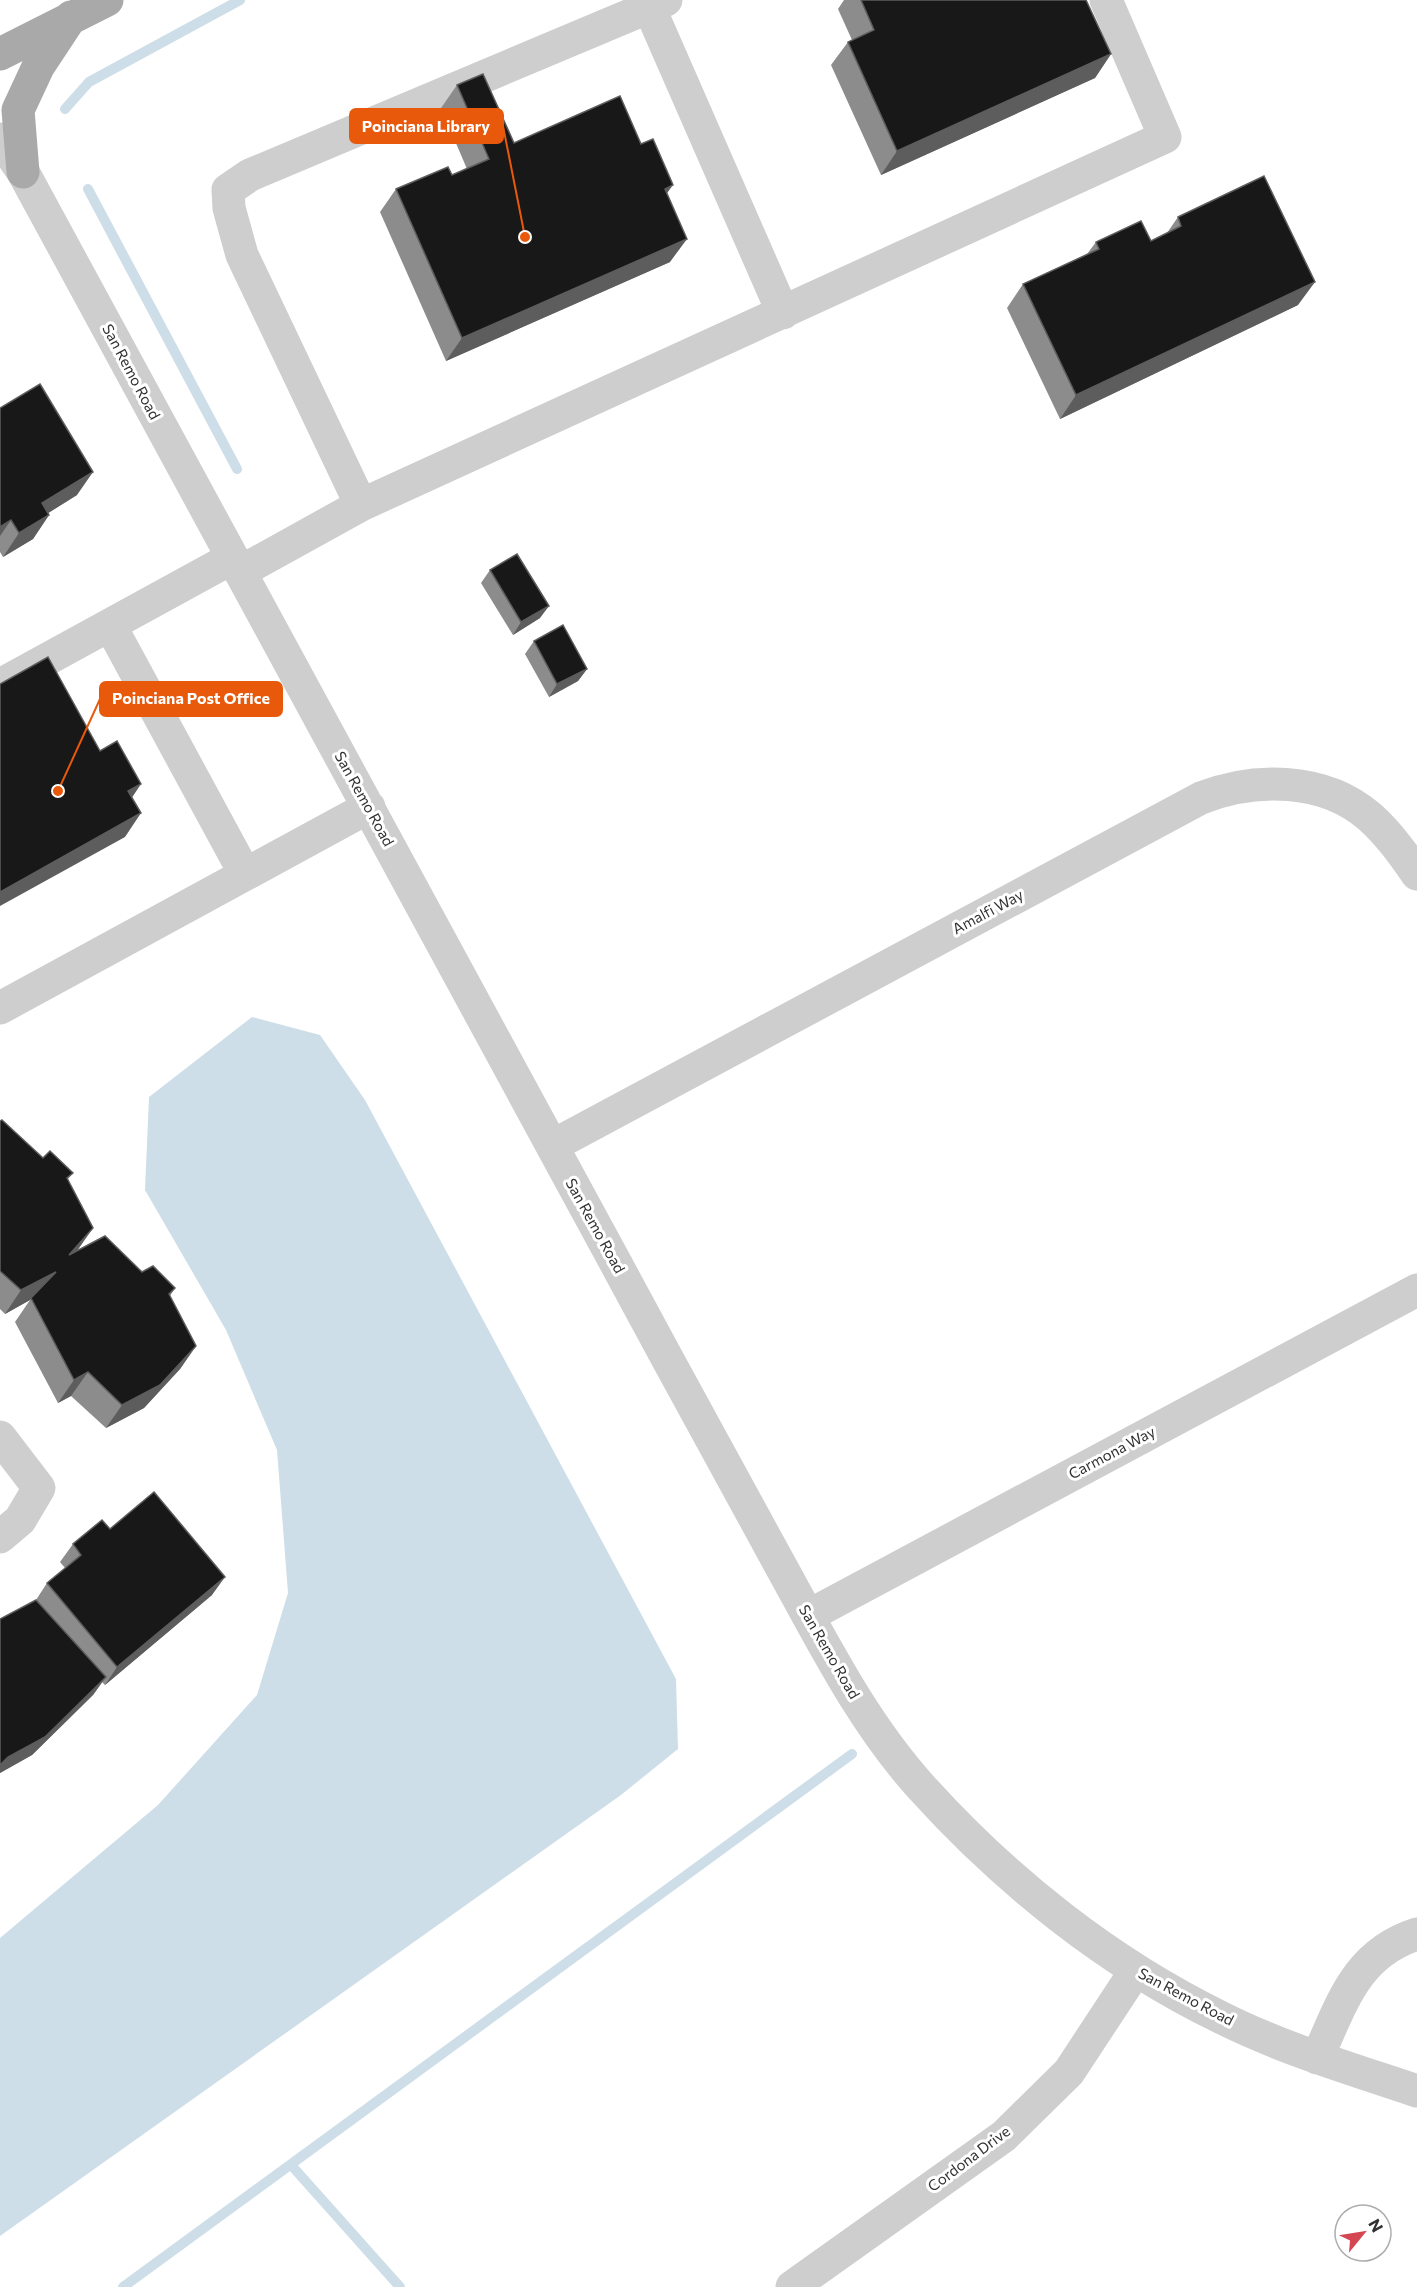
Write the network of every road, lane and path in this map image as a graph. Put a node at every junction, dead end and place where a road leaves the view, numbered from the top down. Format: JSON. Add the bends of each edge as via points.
{"nodes":[{"id":1,"x":107,"y":0,"type":"edge"},
{"id":2,"x":1106,"y":0,"type":"edge"},
{"id":3,"x":654,"y":2,"type":"edge"},
{"id":4,"x":71,"y":17,"type":"junction"},
{"id":5,"x":0,"y":54,"type":"edge"},
{"id":6,"x":0,"y":139,"type":"edge"},
{"id":7,"x":23,"y":172,"type":"junction"},
{"id":8,"x":783,"y":312,"type":"junction"},
{"id":9,"x":362,"y":505,"type":"junction"},
{"id":10,"x":236,"y":565,"type":"junction"},
{"id":11,"x":110,"y":625,"type":"junction"},
{"id":12,"x":0,"y":685,"type":"edge"},
{"id":13,"x":369,"y":807,"type":"junction"},
{"id":14,"x":245,"y":874,"type":"junction"},
{"id":15,"x":1417,"y":874,"type":"edge"},
{"id":16,"x":0,"y":1008,"type":"edge"},
{"id":17,"x":552,"y":1146,"type":"junction"},
{"id":18,"x":1417,"y":1290,"type":"edge"},
{"id":19,"x":0,"y":1437,"type":"edge"},
{"id":20,"x":0,"y":1537,"type":"edge"},
{"id":21,"x":808,"y":1616,"type":"junction"},
{"id":22,"x":1417,"y":1934,"type":"edge"},
{"id":23,"x":1136,"y":1970,"type":"junction"},
{"id":24,"x":1317,"y":2058,"type":"junction"},
{"id":25,"x":1417,"y":2091,"type":"edge"},
{"id":26,"x":792,"y":2287,"type":"edge"}],
"edges":[{"from":1,"to":4,"type":"main road"},
{"from":2,"to":8,"type":"street","via":[[1165,136]]},
{"from":3,"to":8,"type":"street"},
{"from":3,"to":9,"type":"street","via":[[250,175],[228,190],[242,255]]},
{"from":4,"to":5,"type":"main road"},
{"from":4,"to":7,"type":"main road","via":[[38,67],[18,110]]},
{"from":6,"to":7,"type":"street","name":"San Remo Road"},
{"from":7,"to":10,"type":"street","name":"San Remo Road"},
{"from":8,"to":9,"type":"street"},
{"from":9,"to":10,"type":"street"},
{"from":10,"to":11,"type":"street"},
{"from":10,"to":13,"type":"street","name":"San Remo Road"},
{"from":11,"to":12,"type":"street"},
{"from":11,"to":14,"type":"street"},
{"from":13,"to":14,"type":"street"},
{"from":13,"to":17,"type":"street","name":"San Remo Road"},
{"from":14,"to":16,"type":"street"},
{"from":15,"to":17,"type":"street","name":"Amalfi Way","via":[[1377,824],[1346,801],[1290,785],[1247,784],[1223,789]]},
{"from":17,"to":21,"type":"street","name":"San Remo Road"},
{"from":18,"to":21,"type":"street","name":"Carmona Way"},
{"from":19,"to":20,"type":"street","via":[[39,1488],[21,1520]]},
{"from":21,"to":23,"type":"street","name":"San Remo Road","via":[[862,1709],[921,1787],[1069,1926]]},
{"from":22,"to":24,"type":"street","via":[[1387,1946],[1366,1964],[1352,1984]]},
{"from":23,"to":24,"type":"street","name":"San Remo Road","via":[[1224,2020]]},
{"from":23,"to":26,"type":"street","name":"Cordona Drive","via":[[1069,2072],[1004,2136]]},
{"from":24,"to":25,"type":"street","name":"San Remo Road"}]}
